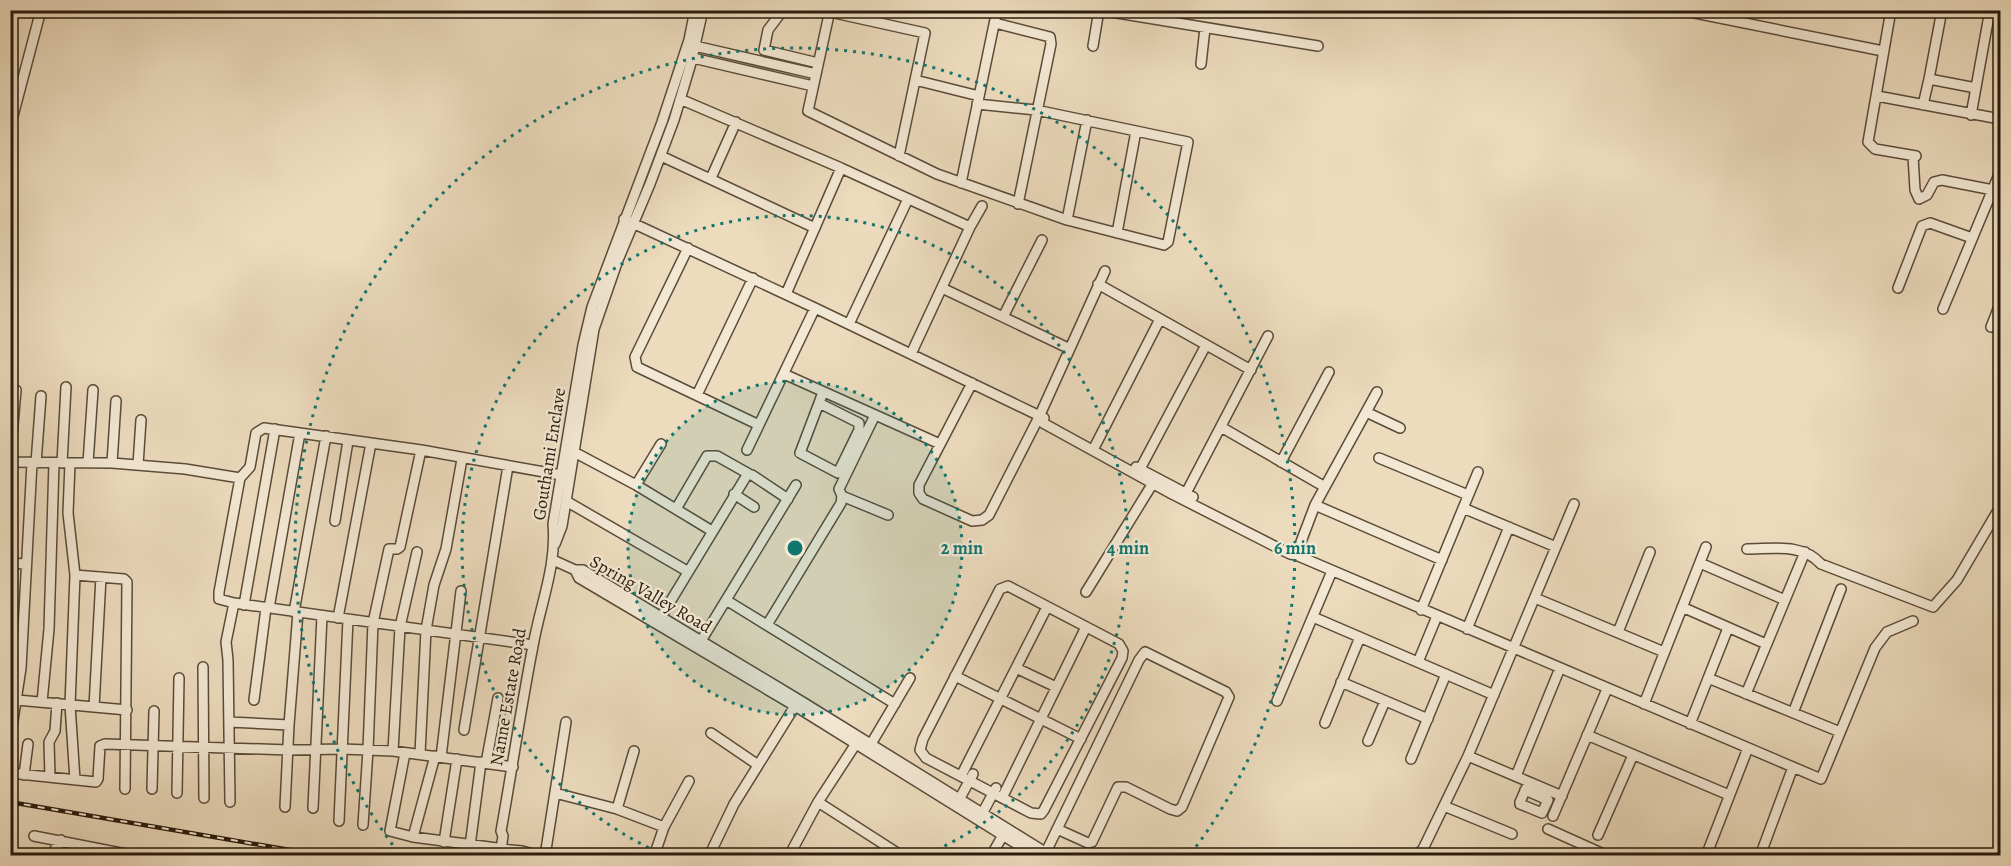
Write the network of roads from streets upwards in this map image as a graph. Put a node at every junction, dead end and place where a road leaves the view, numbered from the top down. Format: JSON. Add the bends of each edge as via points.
{"nodes":[{"id":1,"x":41,"y":10,"type":"edge"},
{"id":2,"x":694,"y":10,"type":"edge"},
{"id":3,"x":703,"y":10,"type":"edge"},
{"id":4,"x":783,"y":10,"type":"edge"},
{"id":5,"x":998,"y":10,"type":"edge"},
{"id":6,"x":1680,"y":10,"type":"edge"},
{"id":7,"x":1891,"y":10,"type":"edge"},
{"id":8,"x":1942,"y":10,"type":"edge"},
{"id":9,"x":1990,"y":10,"type":"edge"},
{"id":10,"x":827,"y":11,"type":"edge"},
{"id":11,"x":1700,"y":13,"type":"edge"},
{"id":12,"x":1157,"y":15,"type":"edge"},
{"id":13,"x":995,"y":23,"type":"junction"},
{"id":14,"x":1205,"y":28,"type":"junction"},
{"id":15,"x":695,"y":46,"type":"junction"},
{"id":16,"x":1093,"y":46,"type":"dead end"},
{"id":17,"x":1318,"y":46,"type":"dead end"},
{"id":18,"x":1883,"y":51,"type":"junction"},
{"id":19,"x":693,"y":58,"type":"junction"},
{"id":20,"x":818,"y":63,"type":"junction"},
{"id":21,"x":1202,"y":64,"type":"dead end"},
{"id":22,"x":816,"y":74,"type":"junction"},
{"id":23,"x":1929,"y":79,"type":"junction"},
{"id":24,"x":915,"y":80,"type":"junction"},
{"id":25,"x":813,"y":86,"type":"junction"},
{"id":26,"x":1976,"y":88,"type":"junction"},
{"id":27,"x":1876,"y":96,"type":"junction"},
{"id":28,"x":680,"y":99,"type":"junction"},
{"id":29,"x":978,"y":100,"type":"junction"},
{"id":30,"x":1923,"y":105,"type":"junction"},
{"id":31,"x":1036,"y":110,"type":"junction"},
{"id":32,"x":1971,"y":115,"type":"junction"},
{"id":33,"x":13,"y":117,"type":"edge"},
{"id":34,"x":2001,"y":119,"type":"edge"},
{"id":35,"x":1087,"y":120,"type":"junction"},
{"id":36,"x":736,"y":122,"type":"junction"},
{"id":37,"x":1136,"y":131,"type":"junction"},
{"id":38,"x":661,"y":156,"type":"junction"},
{"id":39,"x":899,"y":156,"type":"junction"},
{"id":40,"x":841,"y":168,"type":"junction"},
{"id":41,"x":2001,"y":172,"type":"edge"},
{"id":42,"x":711,"y":178,"type":"junction"},
{"id":43,"x":961,"y":183,"type":"junction"},
{"id":44,"x":1991,"y":194,"type":"junction"},
{"id":45,"x":908,"y":199,"type":"junction"},
{"id":46,"x":2001,"y":202,"type":"edge"},
{"id":47,"x":1018,"y":204,"type":"junction"},
{"id":48,"x":982,"y":206,"type":"dead end"},
{"id":49,"x":1067,"y":220,"type":"junction"},
{"id":50,"x":628,"y":221,"type":"junction"},
{"id":51,"x":970,"y":227,"type":"junction"},
{"id":52,"x":815,"y":228,"type":"junction"},
{"id":53,"x":1118,"y":233,"type":"junction"},
{"id":54,"x":1972,"y":238,"type":"junction"},
{"id":55,"x":1042,"y":240,"type":"dead end"},
{"id":56,"x":688,"y":248,"type":"junction"},
{"id":57,"x":1104,"y":271,"type":"dead end"},
{"id":58,"x":753,"y":278,"type":"junction"},
{"id":59,"x":1098,"y":284,"type":"junction"},
{"id":60,"x":942,"y":288,"type":"junction"},
{"id":61,"x":1898,"y":288,"type":"dead end"},
{"id":62,"x":786,"y":294,"type":"junction"},
{"id":63,"x":2001,"y":304,"type":"edge"},
{"id":64,"x":815,"y":308,"type":"junction"},
{"id":65,"x":1942,"y":309,"type":"dead end"},
{"id":66,"x":1003,"y":317,"type":"junction"},
{"id":67,"x":1160,"y":319,"type":"junction"},
{"id":68,"x":849,"y":324,"type":"junction"},
{"id":69,"x":1990,"y":327,"type":"dead end"},
{"id":70,"x":1268,"y":336,"type":"dead end"},
{"id":71,"x":1206,"y":345,"type":"junction"},
{"id":72,"x":1068,"y":348,"type":"junction"},
{"id":73,"x":911,"y":354,"type":"junction"},
{"id":74,"x":1251,"y":370,"type":"junction"},
{"id":75,"x":1329,"y":372,"type":"dead end"},
{"id":76,"x":784,"y":374,"type":"junction"},
{"id":77,"x":972,"y":383,"type":"junction"},
{"id":78,"x":66,"y":387,"type":"dead end"},
{"id":79,"x":16,"y":390,"type":"dead end"},
{"id":80,"x":93,"y":390,"type":"dead end"},
{"id":81,"x":824,"y":392,"type":"junction"},
{"id":82,"x":1377,"y":392,"type":"dead end"},
{"id":83,"x":697,"y":395,"type":"junction"},
{"id":84,"x":41,"y":396,"type":"dead end"},
{"id":85,"x":116,"y":401,"type":"dead end"},
{"id":86,"x":819,"y":403,"type":"junction"},
{"id":87,"x":1366,"y":412,"type":"junction"},
{"id":88,"x":875,"y":415,"type":"junction"},
{"id":89,"x":1039,"y":417,"type":"junction"},
{"id":90,"x":141,"y":420,"type":"dead end"},
{"id":91,"x":759,"y":425,"type":"junction"},
{"id":92,"x":1221,"y":428,"type":"junction"},
{"id":93,"x":1400,"y":428,"type":"dead end"},
{"id":94,"x":275,"y":429,"type":"junction"},
{"id":95,"x":300,"y":433,"type":"junction"},
{"id":96,"x":327,"y":436,"type":"junction"},
{"id":97,"x":348,"y":441,"type":"junction"},
{"id":98,"x":371,"y":442,"type":"junction"},
{"id":99,"x":661,"y":444,"type":"dead end"},
{"id":100,"x":940,"y":444,"type":"junction"},
{"id":101,"x":1094,"y":448,"type":"junction"},
{"id":102,"x":421,"y":450,"type":"junction"},
{"id":103,"x":747,"y":450,"type":"dead end"},
{"id":104,"x":574,"y":452,"type":"junction"},
{"id":105,"x":1379,"y":458,"type":"dead end"},
{"id":106,"x":462,"y":459,"type":"junction"},
{"id":107,"x":10,"y":461,"type":"edge"},
{"id":108,"x":1281,"y":462,"type":"junction"},
{"id":109,"x":34,"y":463,"type":"junction"},
{"id":110,"x":62,"y":463,"type":"junction"},
{"id":111,"x":88,"y":463,"type":"junction"},
{"id":112,"x":112,"y":463,"type":"junction"},
{"id":113,"x":138,"y":465,"type":"junction"},
{"id":114,"x":508,"y":466,"type":"junction"},
{"id":115,"x":1140,"y":469,"type":"junction"},
{"id":116,"x":1478,"y":472,"type":"dead end"},
{"id":117,"x":749,"y":474,"type":"junction"},
{"id":118,"x":561,"y":475,"type":"junction"},
{"id":119,"x":240,"y":477,"type":"junction"},
{"id":120,"x":1153,"y":483,"type":"junction"},
{"id":121,"x":636,"y":485,"type":"junction"},
{"id":122,"x":796,"y":485,"type":"dead end"},
{"id":123,"x":1325,"y":487,"type":"junction"},
{"id":124,"x":734,"y":494,"type":"junction"},
{"id":125,"x":1468,"y":495,"type":"junction"},
{"id":126,"x":842,"y":496,"type":"junction"},
{"id":127,"x":1184,"y":496,"type":"junction"},
{"id":128,"x":788,"y":499,"type":"junction"},
{"id":129,"x":566,"y":501,"type":"junction"},
{"id":130,"x":1574,"y":504,"type":"dead end"},
{"id":131,"x":1315,"y":505,"type":"junction"},
{"id":132,"x":754,"y":507,"type":"dead end"},
{"id":133,"x":2001,"y":507,"type":"edge"},
{"id":134,"x":1463,"y":508,"type":"junction"},
{"id":135,"x":676,"y":509,"type":"junction"},
{"id":136,"x":888,"y":515,"type":"dead end"},
{"id":137,"x":335,"y":521,"type":"dead end"},
{"id":138,"x":1990,"y":524,"type":"junction"},
{"id":139,"x":1509,"y":527,"type":"junction"},
{"id":140,"x":2001,"y":530,"type":"edge"},
{"id":141,"x":712,"y":531,"type":"junction"},
{"id":142,"x":555,"y":544,"type":"junction"},
{"id":143,"x":1556,"y":547,"type":"junction"},
{"id":144,"x":1706,"y":547,"type":"dead end"},
{"id":145,"x":1747,"y":549,"type":"dead end"},
{"id":146,"x":417,"y":552,"type":"dead end"},
{"id":147,"x":1650,"y":552,"type":"dead end"},
{"id":148,"x":1805,"y":552,"type":"junction"},
{"id":149,"x":1296,"y":555,"type":"junction"},
{"id":150,"x":553,"y":560,"type":"junction"},
{"id":151,"x":1442,"y":560,"type":"junction"},
{"id":152,"x":10,"y":563,"type":"edge"},
{"id":153,"x":1700,"y":563,"type":"junction"},
{"id":154,"x":25,"y":564,"type":"junction"},
{"id":155,"x":576,"y":570,"type":"junction"},
{"id":156,"x":1332,"y":571,"type":"junction"},
{"id":157,"x":687,"y":572,"type":"junction"},
{"id":158,"x":75,"y":575,"type":"junction"},
{"id":159,"x":101,"y":577,"type":"junction"},
{"id":160,"x":1841,"y":589,"type":"dead end"},
{"id":161,"x":461,"y":591,"type":"dead end"},
{"id":162,"x":1086,"y":592,"type":"dead end"},
{"id":163,"x":1535,"y":598,"type":"junction"},
{"id":164,"x":726,"y":600,"type":"junction"},
{"id":165,"x":1785,"y":600,"type":"junction"},
{"id":166,"x":234,"y":603,"type":"junction"},
{"id":167,"x":244,"y":605,"type":"junction"},
{"id":168,"x":1047,"y":607,"type":"junction"},
{"id":169,"x":1682,"y":607,"type":"junction"},
{"id":170,"x":267,"y":608,"type":"junction"},
{"id":171,"x":1421,"y":610,"type":"junction"},
{"id":172,"x":296,"y":612,"type":"junction"},
{"id":173,"x":322,"y":616,"type":"junction"},
{"id":174,"x":1437,"y":616,"type":"junction"},
{"id":175,"x":661,"y":617,"type":"junction"},
{"id":176,"x":1313,"y":617,"type":"junction"},
{"id":177,"x":343,"y":619,"type":"junction"},
{"id":178,"x":1913,"y":621,"type":"dead end"},
{"id":179,"x":373,"y":623,"type":"junction"},
{"id":180,"x":767,"y":625,"type":"junction"},
{"id":181,"x":400,"y":627,"type":"junction"},
{"id":182,"x":1086,"y":627,"type":"junction"},
{"id":183,"x":1728,"y":628,"type":"junction"},
{"id":184,"x":1467,"y":629,"type":"junction"},
{"id":185,"x":426,"y":630,"type":"junction"},
{"id":186,"x":1618,"y":632,"type":"junction"},
{"id":187,"x":454,"y":633,"type":"junction"},
{"id":188,"x":1360,"y":637,"type":"junction"},
{"id":189,"x":480,"y":638,"type":"junction"},
{"id":190,"x":701,"y":641,"type":"junction"},
{"id":191,"x":1766,"y":644,"type":"junction"},
{"id":192,"x":533,"y":645,"type":"junction"},
{"id":193,"x":1513,"y":649,"type":"junction"},
{"id":194,"x":1664,"y":652,"type":"junction"},
{"id":195,"x":1418,"y":662,"type":"junction"},
{"id":196,"x":203,"y":667,"type":"dead end"},
{"id":197,"x":10,"y":668,"type":"edge"},
{"id":198,"x":21,"y":668,"type":"junction"},
{"id":199,"x":1016,"y":668,"type":"junction"},
{"id":200,"x":1560,"y":668,"type":"junction"},
{"id":201,"x":1446,"y":674,"type":"junction"},
{"id":202,"x":955,"y":676,"type":"junction"},
{"id":203,"x":179,"y":678,"type":"dead end"},
{"id":204,"x":910,"y":678,"type":"dead end"},
{"id":205,"x":1708,"y":678,"type":"junction"},
{"id":206,"x":1341,"y":682,"type":"junction"},
{"id":207,"x":1056,"y":687,"type":"junction"},
{"id":208,"x":1607,"y":688,"type":"junction"},
{"id":209,"x":1746,"y":694,"type":"junction"},
{"id":210,"x":1494,"y":695,"type":"junction"},
{"id":211,"x":498,"y":698,"type":"dead end"},
{"id":212,"x":17,"y":699,"type":"junction"},
{"id":213,"x":1000,"y":699,"type":"junction"},
{"id":214,"x":254,"y":700,"type":"dead end"},
{"id":215,"x":1277,"y":701,"type":"dead end"},
{"id":216,"x":1385,"y":701,"type":"junction"},
{"id":217,"x":42,"y":702,"type":"junction"},
{"id":218,"x":57,"y":704,"type":"junction"},
{"id":219,"x":895,"y":704,"type":"junction"},
{"id":220,"x":1644,"y":704,"type":"junction"},
{"id":221,"x":70,"y":705,"type":"junction"},
{"id":222,"x":795,"y":706,"type":"junction"},
{"id":223,"x":94,"y":707,"type":"junction"},
{"id":224,"x":127,"y":710,"type":"junction"},
{"id":225,"x":154,"y":711,"type":"dead end"},
{"id":226,"x":1793,"y":713,"type":"junction"},
{"id":227,"x":1041,"y":719,"type":"junction"},
{"id":228,"x":1428,"y":719,"type":"junction"},
{"id":229,"x":228,"y":722,"type":"junction"},
{"id":230,"x":566,"y":722,"type":"dead end"},
{"id":231,"x":1325,"y":723,"type":"dead end"},
{"id":232,"x":1690,"y":724,"type":"junction"},
{"id":233,"x":289,"y":725,"type":"junction"},
{"id":234,"x":464,"y":730,"type":"dead end"},
{"id":235,"x":1840,"y":732,"type":"junction"},
{"id":236,"x":711,"y":733,"type":"dead end"},
{"id":237,"x":1587,"y":735,"type":"junction"},
{"id":238,"x":1081,"y":739,"type":"junction"},
{"id":239,"x":10,"y":740,"type":"edge"},
{"id":240,"x":858,"y":741,"type":"junction"},
{"id":241,"x":1368,"y":741,"type":"dead end"},
{"id":242,"x":28,"y":744,"type":"dead end"},
{"id":243,"x":871,"y":744,"type":"junction"},
{"id":244,"x":126,"y":745,"type":"junction"},
{"id":245,"x":153,"y":746,"type":"junction"},
{"id":246,"x":179,"y":747,"type":"junction"},
{"id":247,"x":204,"y":748,"type":"junction"},
{"id":248,"x":1748,"y":748,"type":"junction"},
{"id":249,"x":230,"y":749,"type":"junction"},
{"id":250,"x":342,"y":749,"type":"junction"},
{"id":251,"x":289,"y":750,"type":"junction"},
{"id":252,"x":368,"y":750,"type":"junction"},
{"id":253,"x":314,"y":751,"type":"junction"},
{"id":254,"x":393,"y":751,"type":"junction"},
{"id":255,"x":634,"y":751,"type":"dead end"},
{"id":256,"x":405,"y":753,"type":"junction"},
{"id":257,"x":420,"y":754,"type":"junction"},
{"id":258,"x":1633,"y":754,"type":"junction"},
{"id":259,"x":1468,"y":756,"type":"junction"},
{"id":260,"x":438,"y":757,"type":"junction"},
{"id":261,"x":457,"y":759,"type":"junction"},
{"id":262,"x":1411,"y":759,"type":"dead end"},
{"id":263,"x":483,"y":763,"type":"junction"},
{"id":264,"x":758,"y":765,"type":"junction"},
{"id":265,"x":513,"y":767,"type":"junction"},
{"id":266,"x":1793,"y":767,"type":"junction"},
{"id":267,"x":10,"y":773,"type":"edge"},
{"id":268,"x":24,"y":775,"type":"junction"},
{"id":269,"x":1515,"y":776,"type":"junction"},
{"id":270,"x":50,"y":777,"type":"junction"},
{"id":271,"x":967,"y":777,"type":"junction"},
{"id":272,"x":75,"y":780,"type":"junction"},
{"id":273,"x":688,"y":781,"type":"dead end"},
{"id":274,"x":125,"y":789,"type":"dead end"},
{"id":275,"x":152,"y":789,"type":"dead end"},
{"id":276,"x":938,"y":790,"type":"junction"},
{"id":277,"x":177,"y":793,"type":"dead end"},
{"id":278,"x":555,"y":793,"type":"junction"},
{"id":279,"x":997,"y":793,"type":"junction"},
{"id":280,"x":1729,"y":795,"type":"junction"},
{"id":281,"x":1562,"y":796,"type":"junction"},
{"id":282,"x":204,"y":798,"type":"dead end"},
{"id":283,"x":960,"y":798,"type":"junction"},
{"id":284,"x":230,"y":802,"type":"dead end"},
{"id":285,"x":818,"y":802,"type":"junction"},
{"id":286,"x":1444,"y":806,"type":"junction"},
{"id":287,"x":285,"y":807,"type":"dead end"},
{"id":288,"x":313,"y":808,"type":"dead end"},
{"id":289,"x":617,"y":809,"type":"junction"},
{"id":290,"x":982,"y":812,"type":"junction"},
{"id":291,"x":1553,"y":816,"type":"dead end"},
{"id":292,"x":339,"y":821,"type":"dead end"},
{"id":293,"x":363,"y":825,"type":"dead end"},
{"id":294,"x":664,"y":827,"type":"junction"},
{"id":295,"x":1057,"y":829,"type":"junction"},
{"id":296,"x":1548,"y":829,"type":"dead end"},
{"id":297,"x":1512,"y":834,"type":"dead end"},
{"id":298,"x":1003,"y":835,"type":"junction"},
{"id":299,"x":1598,"y":835,"type":"dead end"},
{"id":300,"x":34,"y":836,"type":"dead end"},
{"id":301,"x":413,"y":837,"type":"junction"},
{"id":302,"x":61,"y":840,"type":"junction"},
{"id":303,"x":444,"y":842,"type":"junction"},
{"id":304,"x":470,"y":846,"type":"junction"},
{"id":305,"x":498,"y":852,"type":"edge"},
{"id":306,"x":1048,"y":854,"type":"edge"},
{"id":307,"x":51,"y":855,"type":"edge"},
{"id":308,"x":136,"y":855,"type":"edge"},
{"id":309,"x":543,"y":855,"type":"edge"},
{"id":310,"x":654,"y":855,"type":"edge"},
{"id":311,"x":709,"y":855,"type":"edge"},
{"id":312,"x":790,"y":855,"type":"edge"},
{"id":313,"x":902,"y":855,"type":"edge"},
{"id":314,"x":991,"y":855,"type":"edge"},
{"id":315,"x":1036,"y":855,"type":"edge"},
{"id":316,"x":1417,"y":855,"type":"edge"},
{"id":317,"x":1608,"y":855,"type":"edge"},
{"id":318,"x":1706,"y":855,"type":"edge"},
{"id":319,"x":1760,"y":855,"type":"edge"}],
"edges":[{"from":1,"to":33,"type":"street"},
{"from":2,"to":50,"type":"street","name":"Gouthami Enclave","via":[[678,77]]},
{"from":3,"to":15,"type":"street","name":"Gouthami Enclave"},
{"from":4,"to":20,"type":"street","via":[[768,30],[764,50]]},
{"from":5,"to":13,"type":"street"},
{"from":6,"to":11,"type":"street"},
{"from":7,"to":18,"type":"street"},
{"from":8,"to":23,"type":"street"},
{"from":9,"to":26,"type":"street"},
{"from":10,"to":20,"type":"street"},
{"from":10,"to":24,"type":"street","via":[[925,33]]},
{"from":11,"to":18,"type":"street"},
{"from":12,"to":14,"type":"street"},
{"from":12,"to":16,"type":"street","via":[[1099,10]]},
{"from":13,"to":29,"type":"street"},
{"from":13,"to":31,"type":"street","via":[[1050,37]]},
{"from":14,"to":17,"type":"street"},
{"from":14,"to":21,"type":"street"},
{"from":15,"to":19,"type":"street","name":"Gouthami Enclave"},
{"from":15,"to":22,"type":"street"},
{"from":18,"to":27,"type":"street"},
{"from":19,"to":25,"type":"street"},
{"from":19,"to":28,"type":"street","name":"Gouthami Enclave"},
{"from":20,"to":22,"type":"street"},
{"from":22,"to":25,"type":"street"},
{"from":23,"to":26,"type":"street"},
{"from":23,"to":30,"type":"street"},
{"from":24,"to":29,"type":"street"},
{"from":24,"to":39,"type":"street"},
{"from":25,"to":39,"type":"street","via":[[808,111]]},
{"from":26,"to":32,"type":"street"},
{"from":27,"to":30,"type":"street"},
{"from":27,"to":44,"type":"street","via":[[1868,142],[1875,149],[1915,156],[1915,190],[1919,199],[1927,195],[1934,182],[1942,180]]},
{"from":28,"to":36,"type":"street"},
{"from":28,"to":38,"type":"street","name":"Gouthami Enclave"},
{"from":29,"to":31,"type":"street"},
{"from":29,"to":43,"type":"street"},
{"from":30,"to":32,"type":"street"},
{"from":31,"to":35,"type":"street"},
{"from":31,"to":47,"type":"street"},
{"from":32,"to":34,"type":"street"},
{"from":35,"to":37,"type":"street"},
{"from":35,"to":49,"type":"street"},
{"from":36,"to":40,"type":"street"},
{"from":36,"to":42,"type":"street"},
{"from":37,"to":53,"type":"street"},
{"from":37,"to":53,"type":"street","via":[[1188,142],[1168,242],[1164,246]]},
{"from":38,"to":42,"type":"street"},
{"from":38,"to":50,"type":"street","name":"Gouthami Enclave"},
{"from":39,"to":43,"type":"street"},
{"from":40,"to":45,"type":"street"},
{"from":40,"to":52,"type":"street"},
{"from":41,"to":44,"type":"street"},
{"from":42,"to":52,"type":"street"},
{"from":43,"to":47,"type":"street"},
{"from":44,"to":46,"type":"street"},
{"from":44,"to":54,"type":"street"},
{"from":45,"to":51,"type":"street"},
{"from":45,"to":68,"type":"street"},
{"from":47,"to":49,"type":"street"},
{"from":48,"to":51,"type":"street"},
{"from":49,"to":53,"type":"street"},
{"from":50,"to":56,"type":"street"},
{"from":50,"to":104,"type":"street","name":"Gouthami Enclave","via":[[594,329]]},
{"from":50,"to":118,"type":"street","name":"Gouthami Enclave","via":[[592,307]]},
{"from":51,"to":60,"type":"street"},
{"from":52,"to":62,"type":"street"},
{"from":54,"to":61,"type":"street","via":[[1930,223],[1922,226]]},
{"from":54,"to":65,"type":"street"},
{"from":55,"to":66,"type":"street"},
{"from":56,"to":58,"type":"street"},
{"from":56,"to":83,"type":"street","via":[[635,363]]},
{"from":57,"to":59,"type":"street"},
{"from":58,"to":62,"type":"street"},
{"from":58,"to":83,"type":"street"},
{"from":59,"to":67,"type":"street"},
{"from":59,"to":72,"type":"street"},
{"from":60,"to":66,"type":"street"},
{"from":60,"to":73,"type":"street"},
{"from":62,"to":64,"type":"street"},
{"from":63,"to":69,"type":"street"},
{"from":64,"to":68,"type":"street"},
{"from":64,"to":76,"type":"street"},
{"from":66,"to":72,"type":"street"},
{"from":67,"to":71,"type":"street"},
{"from":67,"to":101,"type":"street"},
{"from":68,"to":73,"type":"street"},
{"from":70,"to":74,"type":"street"},
{"from":71,"to":74,"type":"street"},
{"from":71,"to":115,"type":"street"},
{"from":72,"to":89,"type":"street"},
{"from":73,"to":77,"type":"street"},
{"from":74,"to":92,"type":"street"},
{"from":75,"to":108,"type":"street"},
{"from":76,"to":81,"type":"street"},
{"from":76,"to":91,"type":"street"},
{"from":77,"to":89,"type":"street"},
{"from":77,"to":100,"type":"street"},
{"from":78,"to":110,"type":"street"},
{"from":79,"to":107,"type":"street"},
{"from":80,"to":111,"type":"street"},
{"from":81,"to":86,"type":"street"},
{"from":81,"to":88,"type":"street"},
{"from":82,"to":87,"type":"street"},
{"from":83,"to":91,"type":"street"},
{"from":84,"to":109,"type":"street"},
{"from":85,"to":112,"type":"street"},
{"from":86,"to":86,"type":"street","via":[[800,453],[838,473],[859,423]]},
{"from":87,"to":93,"type":"street"},
{"from":87,"to":123,"type":"street"},
{"from":88,"to":100,"type":"street"},
{"from":88,"to":126,"type":"street","via":[[839,489]]},
{"from":89,"to":100,"type":"street","via":[[989,515],[982,520],[972,521],[923,499],[919,493],[919,485]]},
{"from":89,"to":101,"type":"street"},
{"from":90,"to":113,"type":"street"},
{"from":91,"to":103,"type":"street"},
{"from":92,"to":108,"type":"street"},
{"from":92,"to":127,"type":"street"},
{"from":94,"to":95,"type":"street"},
{"from":94,"to":119,"type":"street","via":[[264,428],[256,433],[249,467]]},
{"from":94,"to":167,"type":"street"},
{"from":95,"to":96,"type":"street"},
{"from":95,"to":170,"type":"street"},
{"from":96,"to":97,"type":"street"},
{"from":96,"to":172,"type":"street"},
{"from":97,"to":98,"type":"street"},
{"from":97,"to":137,"type":"street"},
{"from":98,"to":102,"type":"street"},
{"from":98,"to":177,"type":"street"},
{"from":99,"to":121,"type":"street"},
{"from":101,"to":115,"type":"street"},
{"from":101,"to":120,"type":"street"},
{"from":102,"to":106,"type":"street"},
{"from":102,"to":179,"type":"street","via":[[401,543],[399,549],[389,549]]},
{"from":104,"to":121,"type":"street"},
{"from":104,"to":129,"type":"street","name":"Gouthami Enclave"},
{"from":105,"to":125,"type":"street"},
{"from":106,"to":114,"type":"street"},
{"from":106,"to":185,"type":"street"},
{"from":107,"to":109,"type":"street"},
{"from":108,"to":123,"type":"street"},
{"from":109,"to":110,"type":"street"},
{"from":109,"to":154,"type":"street"},
{"from":110,"to":111,"type":"street"},
{"from":110,"to":158,"type":"street"},
{"from":110,"to":217,"type":"street"},
{"from":111,"to":112,"type":"street"},
{"from":112,"to":113,"type":"street"},
{"from":113,"to":119,"type":"street"},
{"from":114,"to":118,"type":"street"},
{"from":114,"to":189,"type":"street"},
{"from":115,"to":127,"type":"street"},
{"from":116,"to":125,"type":"street"},
{"from":117,"to":124,"type":"street"},
{"from":117,"to":128,"type":"street"},
{"from":117,"to":135,"type":"street","via":[[717,456],[707,456]]},
{"from":118,"to":142,"type":"street","name":"Gouthami Enclave","via":[[553,524]]},
{"from":119,"to":166,"type":"street","via":[[219,596]]},
{"from":120,"to":127,"type":"street"},
{"from":120,"to":162,"type":"street"},
{"from":121,"to":135,"type":"street"},
{"from":122,"to":128,"type":"street"},
{"from":123,"to":131,"type":"street"},
{"from":124,"to":132,"type":"street"},
{"from":124,"to":141,"type":"street"},
{"from":125,"to":134,"type":"street"},
{"from":126,"to":136,"type":"street"},
{"from":126,"to":180,"type":"street"},
{"from":127,"to":149,"type":"street"},
{"from":128,"to":164,"type":"street"},
{"from":129,"to":142,"type":"street","name":"Gouthami Enclave"},
{"from":129,"to":157,"type":"street"},
{"from":130,"to":143,"type":"street"},
{"from":131,"to":149,"type":"street"},
{"from":131,"to":151,"type":"street"},
{"from":133,"to":138,"type":"street"},
{"from":134,"to":139,"type":"street"},
{"from":134,"to":151,"type":"street"},
{"from":135,"to":141,"type":"street"},
{"from":138,"to":140,"type":"street"},
{"from":138,"to":148,"type":"street","via":[[1958,580],[1933,608],[1821,564]]},
{"from":139,"to":143,"type":"street"},
{"from":139,"to":184,"type":"street"},
{"from":141,"to":157,"type":"street"},
{"from":142,"to":150,"type":"street","name":"Nanne Estate Road"},
{"from":143,"to":163,"type":"street"},
{"from":144,"to":153,"type":"street"},
{"from":145,"to":148,"type":"street","via":[[1795,548]]},
{"from":146,"to":181,"type":"street"},
{"from":147,"to":186,"type":"street"},
{"from":148,"to":165,"type":"street"},
{"from":149,"to":156,"type":"street"},
{"from":150,"to":155,"type":"street"},
{"from":150,"to":192,"type":"street","name":"Nanne Estate Road"},
{"from":151,"to":171,"type":"street"},
{"from":152,"to":154,"type":"street"},
{"from":153,"to":165,"type":"street"},
{"from":153,"to":169,"type":"street"},
{"from":154,"to":198,"type":"street"},
{"from":155,"to":175,"type":"street","name":"Spring Valley Road","via":[[583,570]]},
{"from":155,"to":222,"type":"street","name":"Spring Valley Road","via":[[579,578]]},
{"from":156,"to":171,"type":"street"},
{"from":156,"to":176,"type":"street"},
{"from":157,"to":175,"type":"street"},
{"from":158,"to":159,"type":"street"},
{"from":158,"to":221,"type":"street"},
{"from":159,"to":223,"type":"street"},
{"from":159,"to":224,"type":"street","via":[[127,582]]},
{"from":160,"to":226,"type":"street"},
{"from":161,"to":187,"type":"street"},
{"from":163,"to":186,"type":"street"},
{"from":163,"to":193,"type":"street"},
{"from":164,"to":180,"type":"street"},
{"from":164,"to":190,"type":"street"},
{"from":165,"to":191,"type":"street"},
{"from":166,"to":167,"type":"street"},
{"from":166,"to":229,"type":"street","via":[[226,642]]},
{"from":167,"to":170,"type":"street"},
{"from":168,"to":182,"type":"street"},
{"from":168,"to":199,"type":"street"},
{"from":168,"to":202,"type":"street","via":[[1003,587]]},
{"from":169,"to":183,"type":"street"},
{"from":169,"to":194,"type":"street"},
{"from":170,"to":172,"type":"street"},
{"from":170,"to":214,"type":"street"},
{"from":171,"to":174,"type":"street"},
{"from":172,"to":173,"type":"street"},
{"from":172,"to":233,"type":"street"},
{"from":173,"to":177,"type":"street"},
{"from":173,"to":253,"type":"street"},
{"from":174,"to":184,"type":"street"},
{"from":174,"to":195,"type":"street"},
{"from":175,"to":190,"type":"street","name":"Spring Valley Road"},
{"from":176,"to":188,"type":"street"},
{"from":176,"to":215,"type":"street"},
{"from":177,"to":179,"type":"street"},
{"from":177,"to":250,"type":"street"},
{"from":178,"to":235,"type":"street","via":[[1887,632],[1875,648]]},
{"from":179,"to":181,"type":"street"},
{"from":179,"to":252,"type":"street"},
{"from":180,"to":219,"type":"street"},
{"from":181,"to":185,"type":"street"},
{"from":181,"to":254,"type":"street"},
{"from":182,"to":207,"type":"street"},
{"from":182,"to":238,"type":"street","via":[[1119,644],[1123,655]]},
{"from":183,"to":191,"type":"street"},
{"from":183,"to":205,"type":"street"},
{"from":184,"to":193,"type":"street"},
{"from":185,"to":187,"type":"street"},
{"from":185,"to":257,"type":"street"},
{"from":186,"to":194,"type":"street"},
{"from":187,"to":189,"type":"street"},
{"from":187,"to":260,"type":"street"},
{"from":188,"to":195,"type":"street"},
{"from":188,"to":206,"type":"street"},
{"from":189,"to":192,"type":"street"},
{"from":189,"to":234,"type":"street"},
{"from":190,"to":240,"type":"street","name":"Spring Valley Road"},
{"from":191,"to":209,"type":"street"},
{"from":192,"to":265,"type":"street","name":"Nanne Estate Road"},
{"from":193,"to":200,"type":"street"},
{"from":193,"to":210,"type":"street"},
{"from":194,"to":220,"type":"street"},
{"from":195,"to":201,"type":"street"},
{"from":196,"to":247,"type":"street"},
{"from":197,"to":198,"type":"street"},
{"from":198,"to":212,"type":"street"},
{"from":199,"to":207,"type":"street"},
{"from":199,"to":213,"type":"street"},
{"from":200,"to":208,"type":"street"},
{"from":200,"to":269,"type":"street"},
{"from":201,"to":210,"type":"street"},
{"from":201,"to":228,"type":"street"},
{"from":202,"to":213,"type":"street"},
{"from":202,"to":271,"type":"street","via":[[920,750],[926,758]]},
{"from":203,"to":246,"type":"street"},
{"from":204,"to":219,"type":"street"},
{"from":205,"to":209,"type":"street"},
{"from":205,"to":232,"type":"street"},
{"from":206,"to":216,"type":"street"},
{"from":206,"to":231,"type":"street"},
{"from":207,"to":227,"type":"street"},
{"from":208,"to":220,"type":"street"},
{"from":208,"to":237,"type":"street"},
{"from":209,"to":226,"type":"street"},
{"from":210,"to":259,"type":"street"},
{"from":211,"to":263,"type":"street"},
{"from":212,"to":217,"type":"street"},
{"from":212,"to":239,"type":"street"},
{"from":213,"to":227,"type":"street"},
{"from":213,"to":271,"type":"street"},
{"from":216,"to":228,"type":"street"},
{"from":216,"to":241,"type":"street"},
{"from":217,"to":218,"type":"street"},
{"from":218,"to":221,"type":"street"},
{"from":218,"to":270,"type":"street","via":[[55,731],[49,742]]},
{"from":219,"to":243,"type":"street"},
{"from":220,"to":232,"type":"street"},
{"from":221,"to":223,"type":"street"},
{"from":221,"to":272,"type":"street"},
{"from":222,"to":240,"type":"street","name":"Spring Valley Road"},
{"from":222,"to":264,"type":"street"},
{"from":223,"to":224,"type":"street"},
{"from":224,"to":244,"type":"street"},
{"from":225,"to":245,"type":"street"},
{"from":226,"to":235,"type":"street"},
{"from":227,"to":238,"type":"street"},
{"from":227,"to":279,"type":"street"},
{"from":228,"to":262,"type":"street"},
{"from":229,"to":233,"type":"street"},
{"from":229,"to":249,"type":"street"},
{"from":230,"to":278,"type":"street"},
{"from":232,"to":248,"type":"street"},
{"from":233,"to":251,"type":"street"},
{"from":235,"to":266,"type":"street","via":[[1821,779]]},
{"from":236,"to":264,"type":"street"},
{"from":237,"to":258,"type":"street"},
{"from":237,"to":281,"type":"street"},
{"from":238,"to":279,"type":"street","via":[[1041,814],[1030,813]]},
{"from":240,"to":243,"type":"street","name":"Spring Valley Road"},
{"from":240,"to":276,"type":"street","name":"Spring Valley Road"},
{"from":240,"to":285,"type":"street"},
{"from":242,"to":268,"type":"street"},
{"from":243,"to":276,"type":"street","name":"Spring Valley Road"},
{"from":244,"to":245,"type":"street"},
{"from":244,"to":272,"type":"street","via":[[101,745],[97,781]]},
{"from":244,"to":274,"type":"street"},
{"from":245,"to":246,"type":"street"},
{"from":245,"to":275,"type":"street"},
{"from":246,"to":247,"type":"street"},
{"from":246,"to":277,"type":"street"},
{"from":247,"to":249,"type":"street"},
{"from":247,"to":282,"type":"street"},
{"from":248,"to":266,"type":"street"},
{"from":248,"to":280,"type":"street"},
{"from":249,"to":251,"type":"street"},
{"from":249,"to":284,"type":"street"},
{"from":250,"to":252,"type":"street"},
{"from":250,"to":253,"type":"street"},
{"from":250,"to":292,"type":"street"},
{"from":251,"to":253,"type":"street"},
{"from":251,"to":287,"type":"street"},
{"from":252,"to":254,"type":"street"},
{"from":252,"to":293,"type":"street"},
{"from":253,"to":288,"type":"street"},
{"from":254,"to":256,"type":"street"},
{"from":255,"to":289,"type":"street"},
{"from":256,"to":257,"type":"street"},
{"from":256,"to":301,"type":"street","via":[[390,831]]},
{"from":257,"to":260,"type":"street"},
{"from":258,"to":280,"type":"street"},
{"from":258,"to":299,"type":"street"},
{"from":259,"to":269,"type":"street"},
{"from":259,"to":286,"type":"street"},
{"from":260,"to":261,"type":"street"},
{"from":260,"to":301,"type":"street"},
{"from":261,"to":263,"type":"street"},
{"from":261,"to":303,"type":"street"},
{"from":263,"to":265,"type":"street"},
{"from":263,"to":304,"type":"street"},
{"from":264,"to":311,"type":"street"},
{"from":265,"to":305,"type":"street","name":"Nanne Estate Road"},
{"from":266,"to":319,"type":"street"},
{"from":267,"to":268,"type":"street"},
{"from":268,"to":270,"type":"street"},
{"from":269,"to":281,"type":"street","via":[[1527,786]]},
{"from":270,"to":272,"type":"street"},
{"from":271,"to":279,"type":"street"},
{"from":271,"to":283,"type":"street"},
{"from":273,"to":294,"type":"street"},
{"from":276,"to":283,"type":"street","name":"Spring Valley Road"},
{"from":276,"to":298,"type":"street","name":"Spring Valley Road"},
{"from":278,"to":289,"type":"street"},
{"from":278,"to":309,"type":"street"},
{"from":279,"to":290,"type":"street"},
{"from":280,"to":318,"type":"street"},
{"from":281,"to":291,"type":"street"},
{"from":283,"to":290,"type":"street","name":"Spring Valley Road"},
{"from":285,"to":312,"type":"street"},
{"from":285,"to":313,"type":"street"},
{"from":286,"to":297,"type":"street"},
{"from":286,"to":316,"type":"street"},
{"from":289,"to":294,"type":"street"},
{"from":290,"to":306,"type":"street","name":"Spring Valley Road"},
{"from":294,"to":310,"type":"street"},
{"from":295,"to":295,"type":"street","via":[[1145,652],[1226,692],[1229,697],[1182,807],[1177,811],[1170,809],[1126,787],[1118,787],[1092,842]]},
{"from":295,"to":306,"type":"street"},
{"from":296,"to":317,"type":"street"},
{"from":298,"to":314,"type":"street"},
{"from":298,"to":315,"type":"street","name":"Spring Valley Road"},
{"from":300,"to":302,"type":"street"},
{"from":301,"to":303,"type":"street"},
{"from":302,"to":307,"type":"street"},
{"from":302,"to":308,"type":"street"},
{"from":303,"to":304,"type":"street"},
{"from":304,"to":305,"type":"street"},
{"from":305,"to":309,"type":"street"}]}
